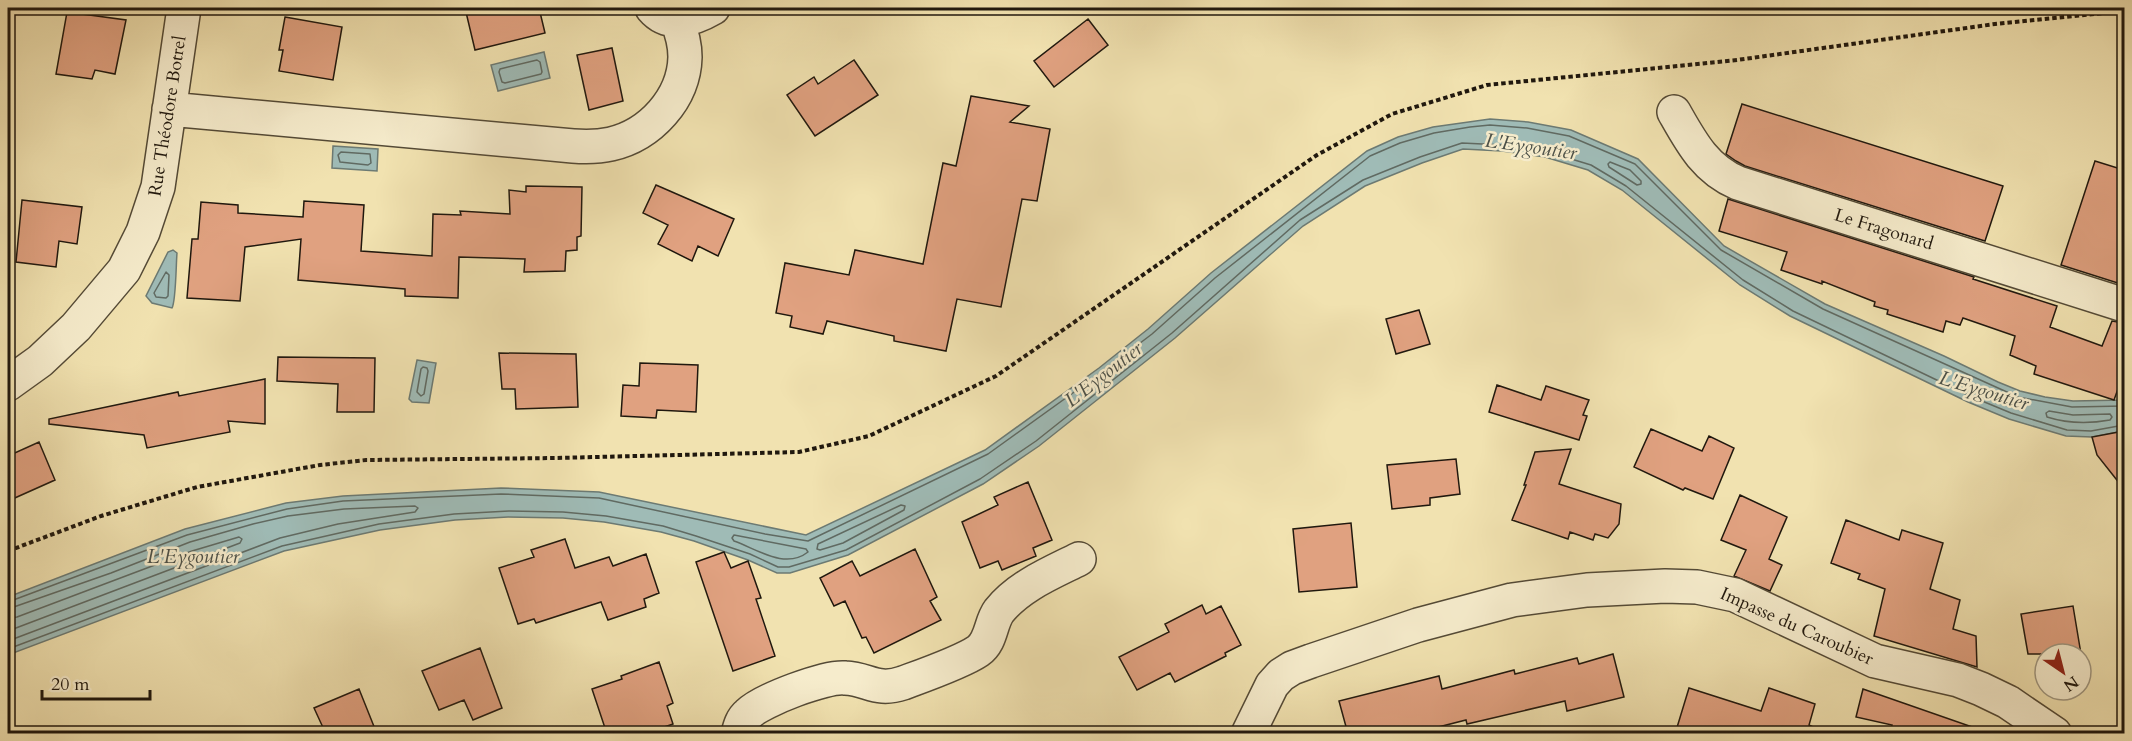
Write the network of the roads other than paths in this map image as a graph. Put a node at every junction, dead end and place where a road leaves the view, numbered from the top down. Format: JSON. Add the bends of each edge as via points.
{"nodes":[{"id":1,"x":184,"y":8,"type":"edge"},
{"id":2,"x":713,"y":8,"type":"edge"},
{"id":3,"x":665,"y":14,"type":"edge"},
{"id":4,"x":169,"y":110,"type":"junction"},
{"id":5,"x":1674,"y":112,"type":"dead end"},
{"id":6,"x":2124,"y":305,"type":"edge"},
{"id":7,"x":8,"y":384,"type":"edge"},
{"id":8,"x":1079,"y":559,"type":"dead end"},
{"id":9,"x":738,"y":734,"type":"edge"},
{"id":10,"x":1248,"y":734,"type":"edge"},
{"id":11,"x":2055,"y":734,"type":"edge"}],
"edges":[{"from":1,"to":4,"type":"street","name":"Rue Théodore Botrel"},
{"from":2,"to":3,"type":"street","via":[[700,15]]},
{"from":3,"to":4,"type":"street","via":[[685,44],[679,83],[665,111],[642,131],[612,144],[573,146]]},
{"from":4,"to":7,"type":"street","name":"Rue Théodore Botrel","via":[[158,187],[143,232],[124,270],[59,344]]},
{"from":5,"to":6,"type":"street","name":"Le Fragonard","via":[[1706,162],[1738,183]]},
{"from":8,"to":9,"type":"street","via":[[1015,595],[997,615],[985,644],[970,655],[889,686],[845,678],[827,679],[751,711],[741,722]]},
{"from":10,"to":11,"type":"street","name":"Impasse du Caroubier","via":[[1272,685],[1287,672],[1311,661],[1418,625],[1512,600],[1587,590],[1665,586],[1697,587],[1735,596],[1875,661],[1958,680],[2008,702]]}]}
